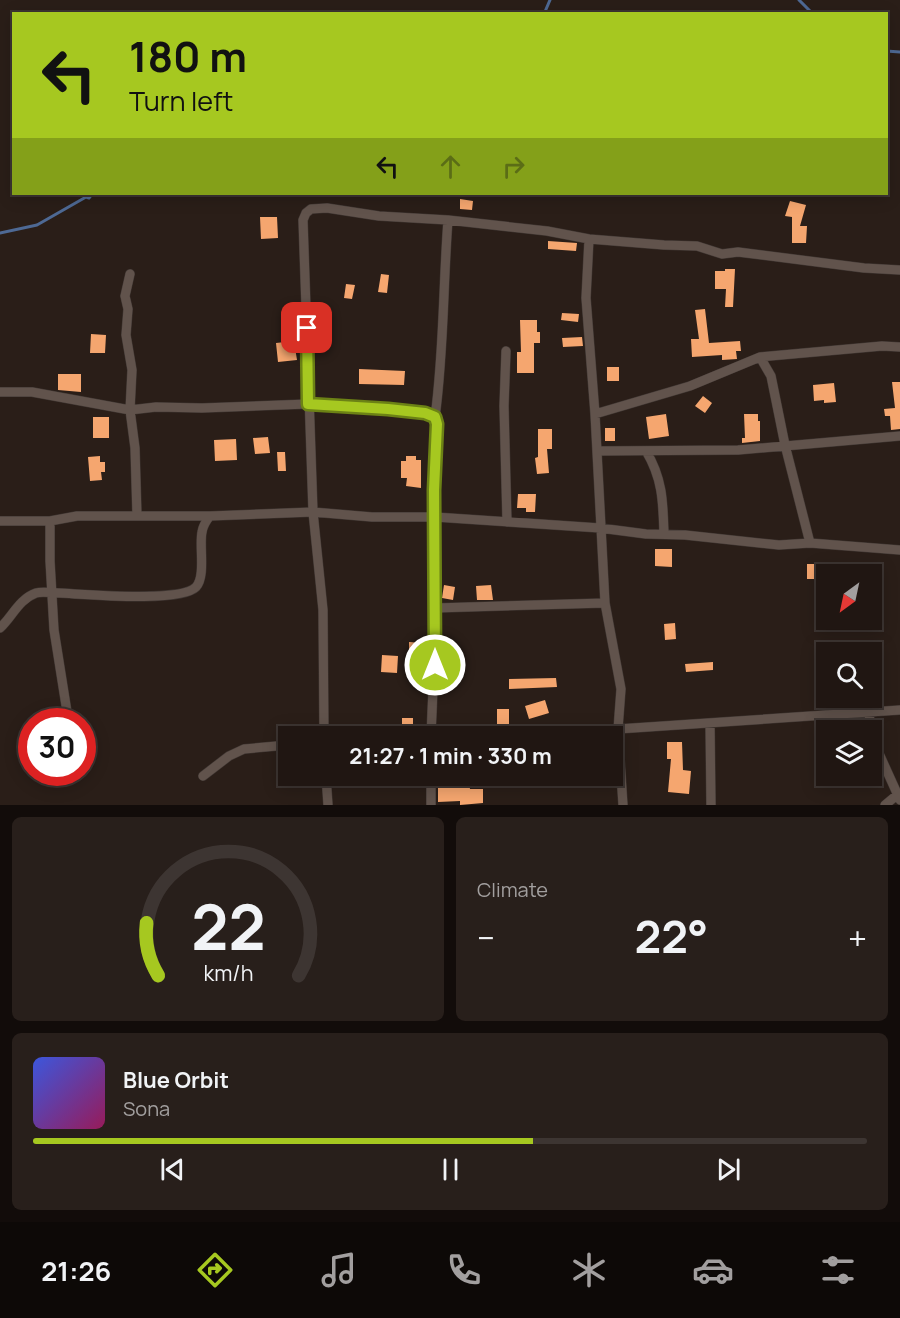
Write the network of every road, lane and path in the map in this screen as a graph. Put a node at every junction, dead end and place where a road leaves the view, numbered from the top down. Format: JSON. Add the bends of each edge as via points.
{"nodes":[{"id":1,"x":448,"y":220,"type":"junction"},
{"id":2,"x":589,"y":239,"type":"junction"},
{"id":3,"x":900,"y":270,"type":"edge"},
{"id":4,"x":130,"y":274,"type":"dead end"},
{"id":5,"x":900,"y":347,"type":"edge"},
{"id":6,"x":506,"y":351,"type":"dead end"},
{"id":7,"x":760,"y":357,"type":"junction"},
{"id":8,"x":0,"y":392,"type":"edge"},
{"id":9,"x":308,"y":404,"type":"junction"},
{"id":10,"x":130,"y":410,"type":"junction"},
{"id":11,"x":595,"y":414,"type":"junction"},
{"id":12,"x":435,"y":417,"type":"junction"},
{"id":13,"x":900,"y":436,"type":"edge"},
{"id":14,"x":785,"y":445,"type":"junction"},
{"id":15,"x":597,"y":451,"type":"junction"},
{"id":16,"x":646,"y":451,"type":"junction"},
{"id":17,"x":313,"y":512,"type":"junction"},
{"id":18,"x":137,"y":516,"type":"junction"},
{"id":19,"x":210,"y":516,"type":"junction"},
{"id":20,"x":435,"y":517,"type":"junction"},
{"id":21,"x":0,"y":521,"type":"edge"},
{"id":22,"x":50,"y":521,"type":"junction"},
{"id":23,"x":507,"y":522,"type":"junction"},
{"id":24,"x":600,"y":528,"type":"junction"},
{"id":25,"x":664,"y":534,"type":"junction"},
{"id":26,"x":810,"y":543,"type":"junction"},
{"id":27,"x":900,"y":550,"type":"edge"},
{"id":28,"x":52,"y":593,"type":"junction"},
{"id":29,"x":605,"y":603,"type":"junction"},
{"id":30,"x":435,"y":608,"type":"junction"},
{"id":31,"x":0,"y":628,"type":"edge"},
{"id":32,"x":66,"y":708,"type":"edge"},
{"id":33,"x":900,"y":710,"type":"edge"},
{"id":34,"x":872,"y":711,"type":"junction"},
{"id":35,"x":869,"y":720,"type":"edge"},
{"id":36,"x":710,"y":723,"type":"junction"},
{"id":37,"x":324,"y":726,"type":"edge"},
{"id":38,"x":432,"y":726,"type":"edge"},
{"id":39,"x":618,"y":726,"type":"edge"},
{"id":40,"x":623,"y":729,"type":"edge"},
{"id":41,"x":278,"y":746,"type":"edge"},
{"id":42,"x":882,"y":760,"type":"edge"},
{"id":43,"x":203,"y":776,"type":"dead end"},
{"id":44,"x":327,"y":786,"type":"edge"},
{"id":45,"x":431,"y":786,"type":"edge"},
{"id":46,"x":622,"y":786,"type":"edge"},
{"id":47,"x":899,"y":798,"type":"edge"},
{"id":48,"x":328,"y":805,"type":"edge"},
{"id":49,"x":431,"y":805,"type":"edge"},
{"id":50,"x":623,"y":805,"type":"edge"},
{"id":51,"x":711,"y":805,"type":"edge"},
{"id":52,"x":885,"y":805,"type":"edge"}],
"edges":[{"from":1,"to":2,"type":"street"},
{"from":1,"to":9,"type":"street","via":[[327,208],[306,213],[303,220]]},
{"from":1,"to":12,"type":"street","via":[[441,374]]},
{"from":2,"to":3,"type":"street","via":[[697,246],[722,254],[738,252]]},
{"from":2,"to":11,"type":"street","via":[[586,298]]},
{"from":4,"to":10,"type":"street","via":[[125,296],[132,370]]},
{"from":5,"to":7,"type":"street"},
{"from":6,"to":23,"type":"street"},
{"from":7,"to":11,"type":"street","via":[[690,386]]},
{"from":7,"to":14,"type":"street","via":[[771,376]]},
{"from":8,"to":10,"type":"street","via":[[32,392]]},
{"from":9,"to":10,"type":"street"},
{"from":9,"to":12,"type":"street"},
{"from":9,"to":17,"type":"street"},
{"from":10,"to":18,"type":"street"},
{"from":11,"to":15,"type":"street"},
{"from":12,"to":20,"type":"street"},
{"from":13,"to":14,"type":"street"},
{"from":14,"to":16,"type":"street"},
{"from":14,"to":26,"type":"street"},
{"from":15,"to":16,"type":"street"},
{"from":15,"to":24,"type":"street"},
{"from":16,"to":25,"type":"street","via":[[656,467],[661,487]]},
{"from":17,"to":19,"type":"street"},
{"from":17,"to":20,"type":"street"},
{"from":17,"to":37,"type":"street","via":[[323,610]]},
{"from":18,"to":19,"type":"street"},
{"from":18,"to":22,"type":"street","via":[[76,516]]},
{"from":19,"to":28,"type":"street","via":[[201,535],[200,577],[190,590],[134,597]]},
{"from":20,"to":23,"type":"street"},
{"from":20,"to":30,"type":"street"},
{"from":21,"to":22,"type":"street"},
{"from":22,"to":28,"type":"street"},
{"from":23,"to":24,"type":"street"},
{"from":24,"to":25,"type":"street"},
{"from":24,"to":29,"type":"street"},
{"from":25,"to":26,"type":"street","via":[[779,545]]},
{"from":26,"to":27,"type":"street"},
{"from":28,"to":31,"type":"street","via":[[38,592],[23,601]]},
{"from":28,"to":32,"type":"street"},
{"from":29,"to":30,"type":"street"},
{"from":29,"to":39,"type":"street","via":[[621,689]]},
{"from":30,"to":38,"type":"street"},
{"from":33,"to":34,"type":"street"},
{"from":34,"to":35,"type":"street"},
{"from":34,"to":36,"type":"street"},
{"from":36,"to":40,"type":"street"},
{"from":36,"to":51,"type":"street"},
{"from":41,"to":43,"type":"street","via":[[244,749]]},
{"from":42,"to":47,"type":"street"},
{"from":44,"to":48,"type":"street"},
{"from":45,"to":49,"type":"street"},
{"from":46,"to":50,"type":"street"},
{"from":47,"to":52,"type":"street"}]}
